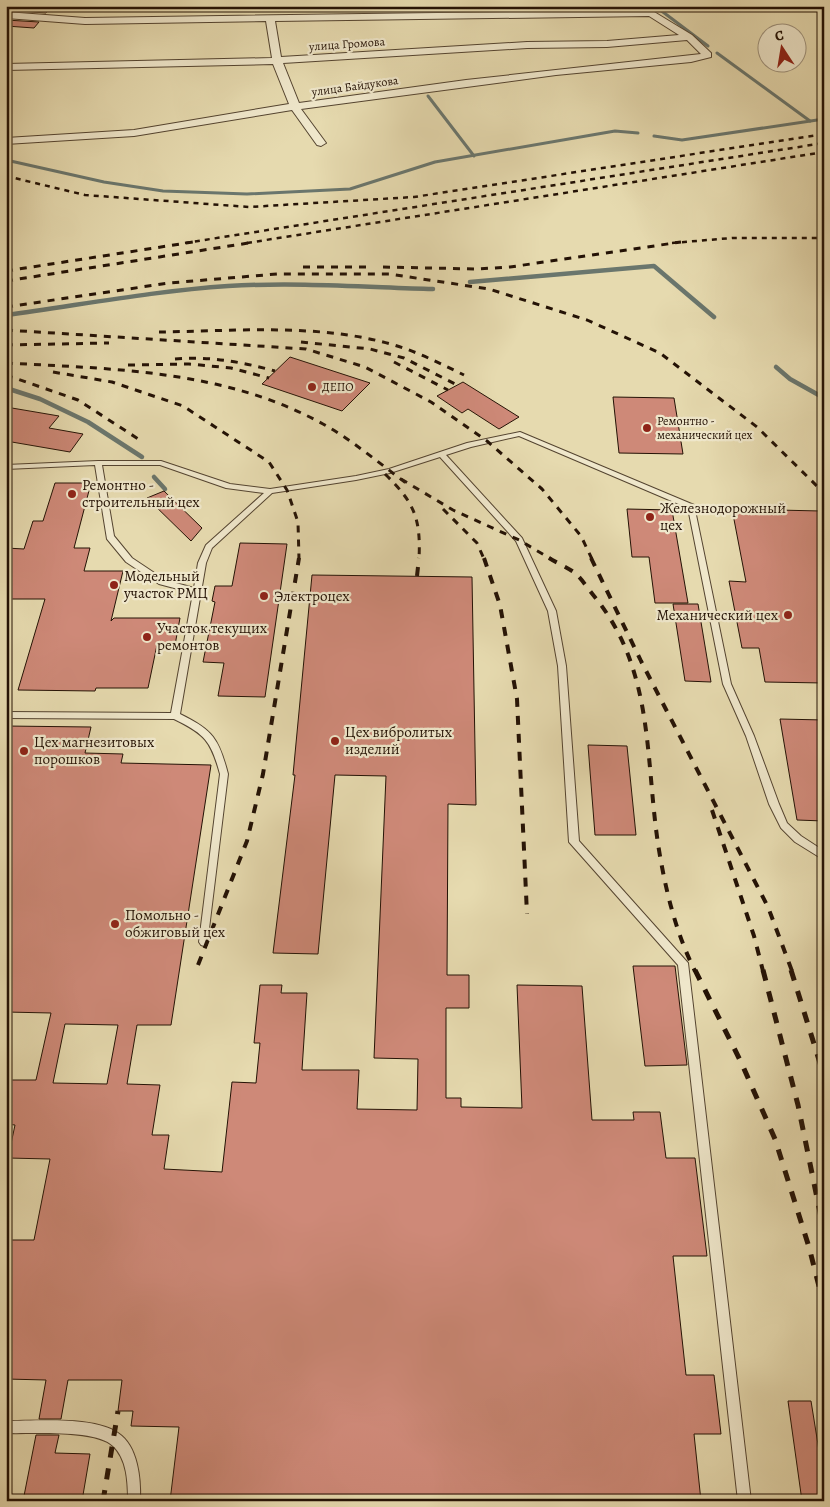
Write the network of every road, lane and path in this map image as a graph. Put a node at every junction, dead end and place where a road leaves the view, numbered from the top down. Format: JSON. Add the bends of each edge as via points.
{"nodes":[{"id":1,"x":370,"y":11,"type":"edge"},
{"id":2,"x":6,"y":15,"type":"edge"},
{"id":3,"x":270,"y":20,"type":"junction"},
{"id":4,"x":689,"y":37,"type":"junction"},
{"id":5,"x":277,"y":61,"type":"junction"},
{"id":6,"x":6,"y":67,"type":"edge"},
{"id":7,"x":296,"y":107,"type":"junction"},
{"id":8,"x":6,"y":141,"type":"edge"},
{"id":9,"x":321,"y":143,"type":"dead end"},
{"id":10,"x":442,"y":455,"type":"junction"},
{"id":11,"x":98,"y":463,"type":"junction"},
{"id":12,"x":6,"y":467,"type":"edge"},
{"id":13,"x":270,"y":491,"type":"junction"},
{"id":14,"x":196,"y":590,"type":"junction"},
{"id":15,"x":6,"y":715,"type":"edge"},
{"id":16,"x":175,"y":716,"type":"junction"},
{"id":17,"x":824,"y":856,"type":"edge"},
{"id":18,"x":204,"y":942,"type":"dead end"},
{"id":19,"x":6,"y":1427,"type":"edge"},
{"id":20,"x":134,"y":1501,"type":"edge"},
{"id":21,"x":745,"y":1501,"type":"edge"}],
"edges":[{"from":1,"to":3,"type":"street"},
{"from":1,"to":4,"type":"street","via":[[651,13]]},
{"from":2,"to":3,"type":"street","via":[[85,21]]},
{"from":3,"to":5,"type":"street"},
{"from":4,"to":5,"type":"street","name":"улица Громова"},
{"from":4,"to":7,"type":"street","name":"улица Байдукова","via":[[708,55]]},
{"from":5,"to":6,"type":"street","name":"улица Громова"},
{"from":5,"to":7,"type":"street"},
{"from":7,"to":8,"type":"street","name":"улица Байдукова","via":[[134,133]]},
{"from":7,"to":9,"type":"street"},
{"from":10,"to":13,"type":"lane","via":[[356,478]]},
{"from":10,"to":17,"type":"lane","via":[[469,445],[520,434],[691,507],[727,684],[784,825]]},
{"from":10,"to":21,"type":"lane","via":[[519,540],[552,611],[562,666],[574,842],[683,963]]},
{"from":11,"to":12,"type":"lane"},
{"from":11,"to":13,"type":"lane","via":[[161,463],[229,486]]},
{"from":11,"to":14,"type":"lane","via":[[110,536],[129,560],[162,582]]},
{"from":13,"to":14,"type":"lane","via":[[209,547]]},
{"from":14,"to":16,"type":"lane"},
{"from":15,"to":16,"type":"lane"},
{"from":16,"to":18,"type":"lane","via":[[201,728],[217,748],[224,774]]},
{"from":19,"to":20,"type":"lane","via":[[86,1428],[113,1436],[127,1452]]}]}
